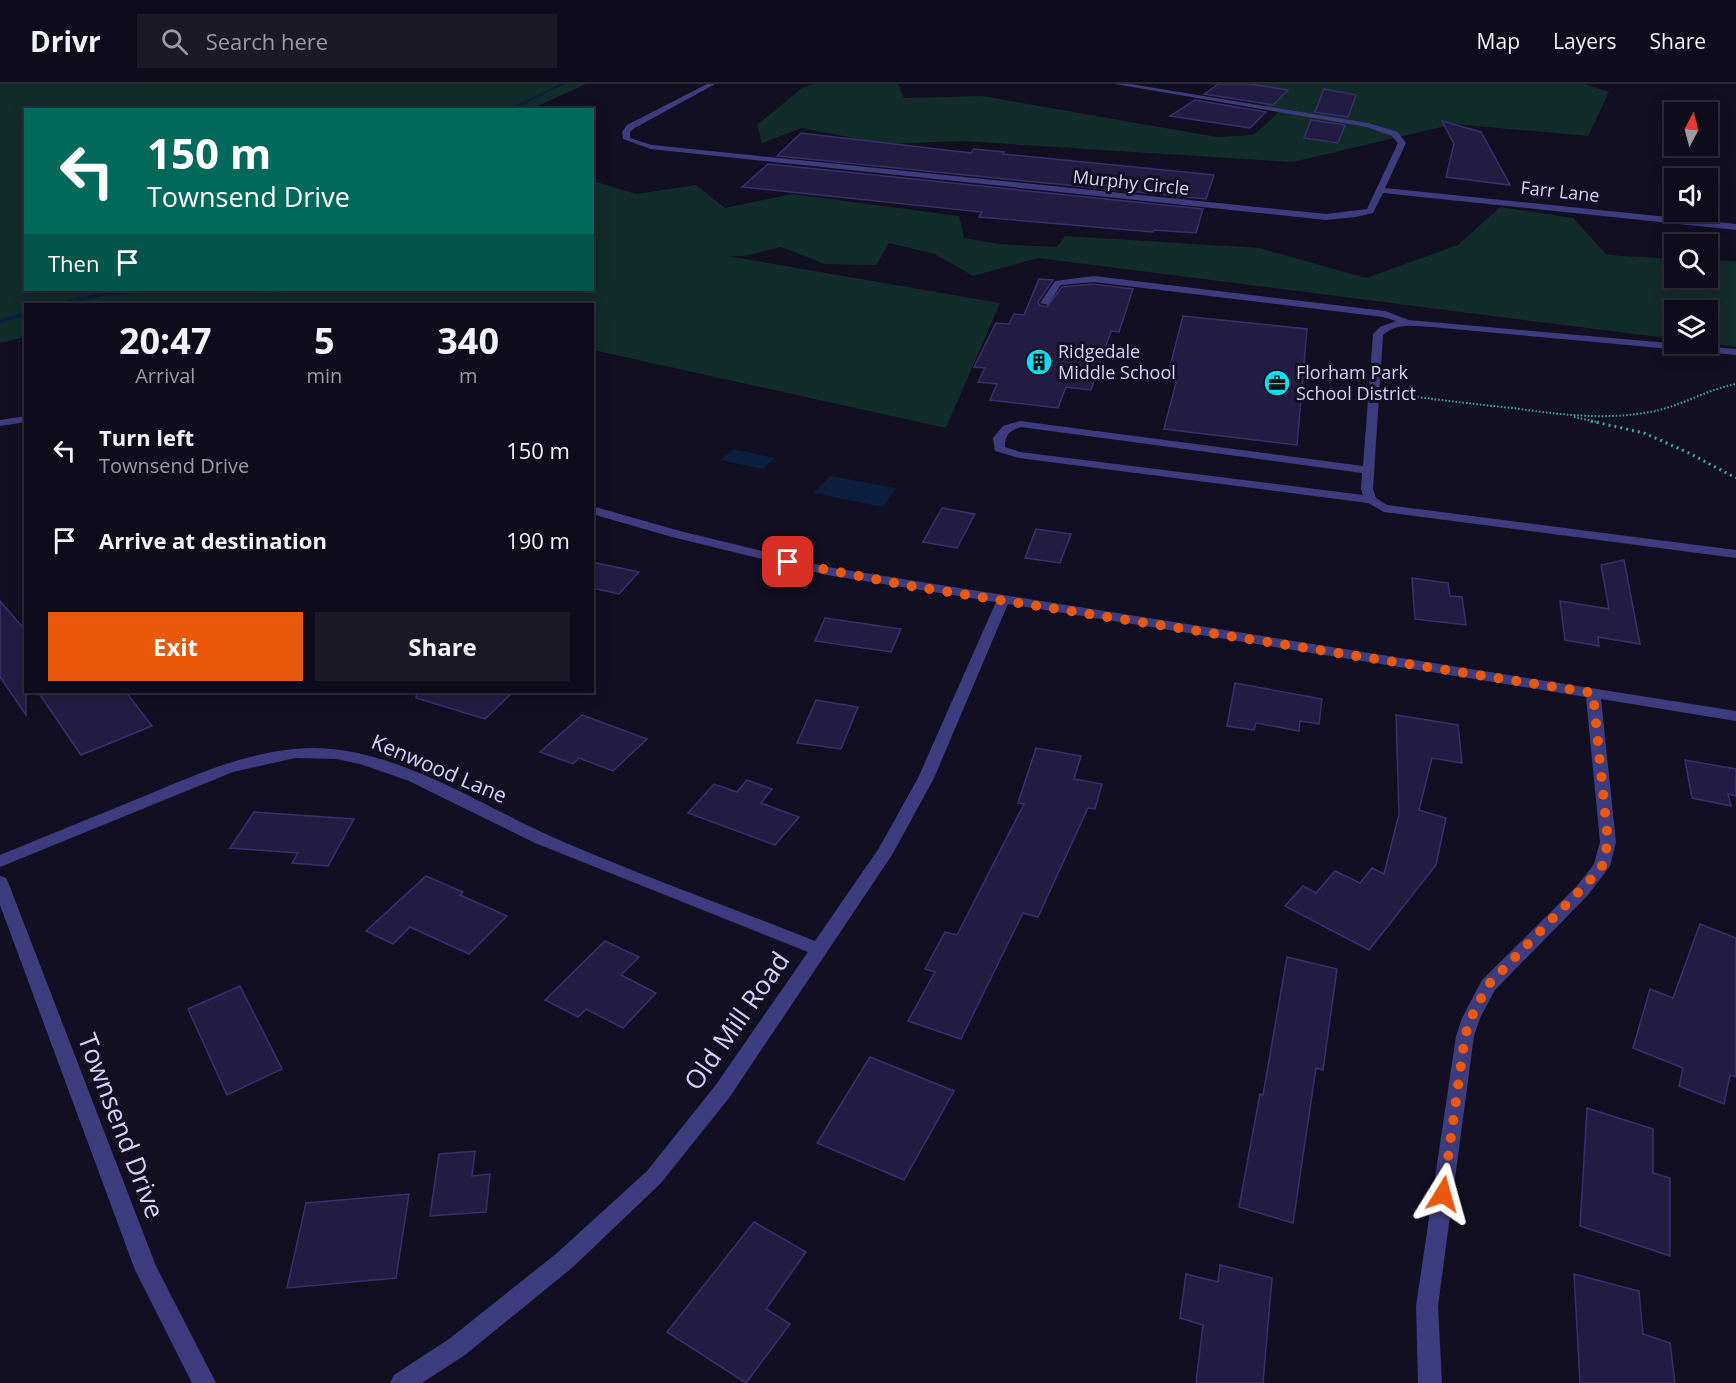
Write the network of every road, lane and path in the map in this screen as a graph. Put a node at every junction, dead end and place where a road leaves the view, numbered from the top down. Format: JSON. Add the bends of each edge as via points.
{"nodes":[{"id":1,"x":712,"y":84,"type":"edge"},
{"id":2,"x":1118,"y":84,"type":"edge"},
{"id":3,"x":1380,"y":190,"type":"junction"},
{"id":4,"x":1736,"y":227,"type":"edge"},
{"id":5,"x":1045,"y":303,"type":"dead end"},
{"id":6,"x":1411,"y":323,"type":"junction"},
{"id":7,"x":1736,"y":352,"type":"edge"},
{"id":8,"x":1736,"y":384,"type":"edge"},
{"id":9,"x":1386,"y":393,"type":"dead end"},
{"id":10,"x":1574,"y":417,"type":"junction"},
{"id":11,"x":24,"y":418,"type":"edge"},
{"id":12,"x":0,"y":423,"type":"edge"},
{"id":13,"x":1368,"y":470,"type":"junction"},
{"id":14,"x":1736,"y":478,"type":"edge"},
{"id":15,"x":1371,"y":500,"type":"junction"},
{"id":16,"x":594,"y":511,"type":"edge"},
{"id":17,"x":1736,"y":554,"type":"edge"},
{"id":18,"x":1003,"y":601,"type":"junction"},
{"id":19,"x":1593,"y":693,"type":"junction"},
{"id":20,"x":1736,"y":716,"type":"edge"},
{"id":21,"x":0,"y":861,"type":"edge"},
{"id":22,"x":0,"y":882,"type":"edge"},
{"id":23,"x":820,"y":950,"type":"junction"},
{"id":24,"x":204,"y":1383,"type":"edge"},
{"id":25,"x":402,"y":1383,"type":"edge"},
{"id":26,"x":1430,"y":1383,"type":"edge"}],
"edges":[{"from":1,"to":3,"type":"street","name":"Murphy Circle","via":[[630,127],[627,139],[663,149],[1306,216],[1366,213],[1372,209]]},
{"from":2,"to":3,"type":"street","name":"Murphy Circle","via":[[1387,130],[1401,138],[1402,143]]},
{"from":3,"to":4,"type":"street","name":"Farr Lane"},
{"from":5,"to":6,"type":"street","via":[[1058,283],[1095,279],[1385,314]]},
{"from":6,"to":7,"type":"street"},
{"from":6,"to":13,"type":"street","via":[[1395,324],[1378,334]]},
{"from":8,"to":10,"type":"path","via":[[1641,415]]},
{"from":9,"to":10,"type":"path"},
{"from":10,"to":14,"type":"path","via":[[1644,433]]},
{"from":11,"to":12,"type":"street"},
{"from":13,"to":15,"type":"street"},
{"from":13,"to":15,"type":"street","via":[[1040,425],[1007,428],[999,438],[999,448],[1019,455]]},
{"from":15,"to":17,"type":"street","via":[[1384,508]]},
{"from":16,"to":18,"type":"street","via":[[827,571]]},
{"from":18,"to":19,"type":"street"},
{"from":18,"to":23,"type":"street","name":"Old Mill Road","via":[[926,778],[886,851]]},
{"from":19,"to":20,"type":"street"},
{"from":19,"to":26,"type":"street","via":[[1608,842],[1602,866],[1582,891],[1488,985],[1465,1036],[1427,1306]]},
{"from":21,"to":23,"type":"street","name":"Kenwood Lane","via":[[228,768],[259,759],[334,754],[367,760],[648,884]]},
{"from":22,"to":24,"type":"street","name":"Townsend Drive","via":[[146,1270]]},
{"from":23,"to":25,"type":"street","name":"Old Mill Road","via":[[722,1092],[654,1177],[565,1260],[458,1347]]}]}
